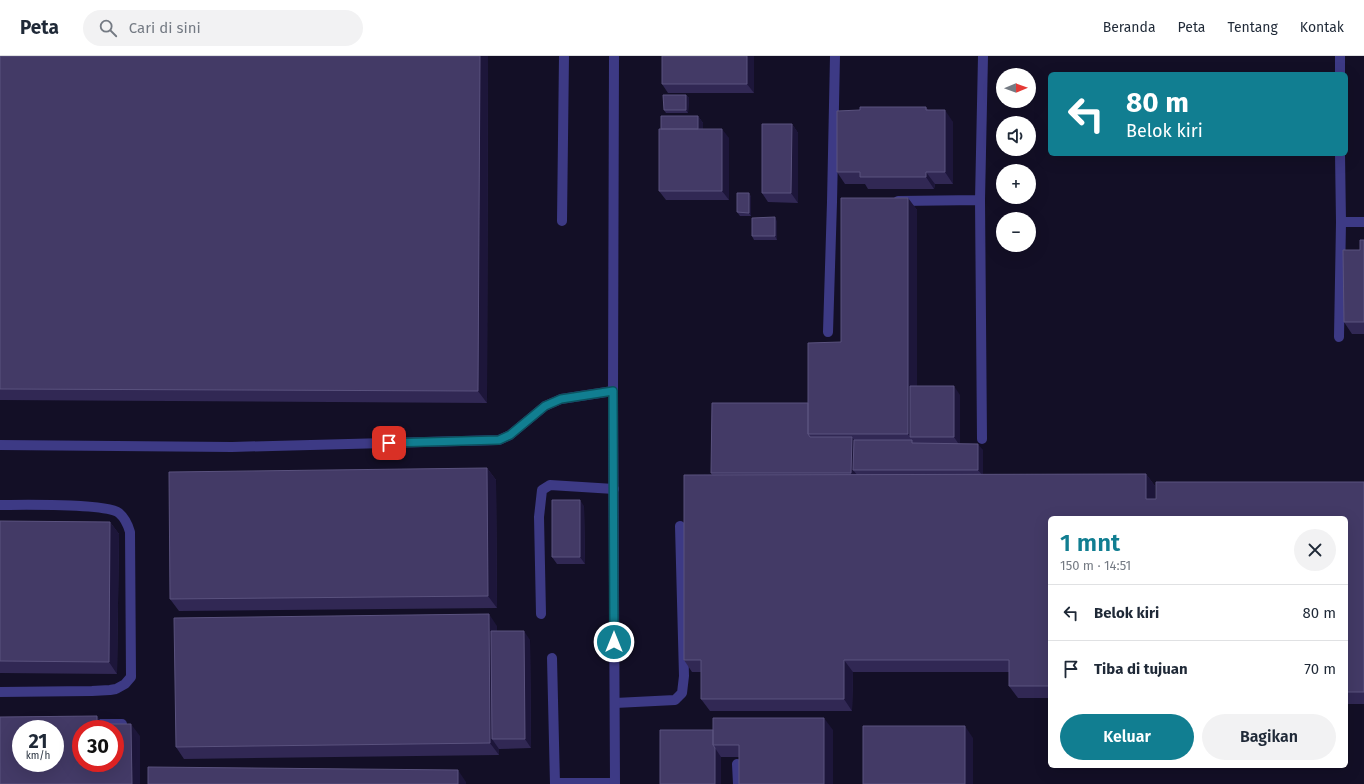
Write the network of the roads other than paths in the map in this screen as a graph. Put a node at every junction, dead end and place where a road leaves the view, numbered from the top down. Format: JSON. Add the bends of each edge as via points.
{"nodes":[{"id":1,"x":564,"y":56,"type":"edge"},
{"id":2,"x":614,"y":56,"type":"edge"},
{"id":3,"x":835,"y":56,"type":"edge"},
{"id":4,"x":983,"y":56,"type":"edge"},
{"id":5,"x":1340,"y":56,"type":"edge"},
{"id":6,"x":1340,"y":72,"type":"edge"},
{"id":7,"x":1340,"y":156,"type":"edge"},
{"id":8,"x":980,"y":200,"type":"junction"},
{"id":9,"x":887,"y":201,"type":"edge"},
{"id":10,"x":562,"y":221,"type":"dead end"},
{"id":11,"x":1341,"y":222,"type":"junction"},
{"id":12,"x":1364,"y":222,"type":"edge"},
{"id":13,"x":828,"y":332,"type":"dead end"},
{"id":14,"x":1339,"y":337,"type":"dead end"},
{"id":15,"x":613,"y":391,"type":"junction"},
{"id":16,"x":982,"y":438,"type":"dead end"},
{"id":17,"x":0,"y":445,"type":"edge"},
{"id":18,"x":614,"y":489,"type":"junction"},
{"id":19,"x":0,"y":505,"type":"edge"},
{"id":20,"x":680,"y":526,"type":"dead end"},
{"id":21,"x":541,"y":614,"type":"dead end"},
{"id":22,"x":552,"y":658,"type":"dead end"},
{"id":23,"x":0,"y":692,"type":"edge"},
{"id":24,"x":615,"y":703,"type":"junction"},
{"id":25,"x":124,"y":724,"type":"edge"},
{"id":26,"x":129,"y":724,"type":"edge"},
{"id":27,"x":737,"y":764,"type":"edge"},
{"id":28,"x":555,"y":784,"type":"edge"},
{"id":29,"x":615,"y":784,"type":"edge"},
{"id":30,"x":738,"y":784,"type":"edge"}],
"edges":[{"from":1,"to":10,"type":"street"},
{"from":2,"to":15,"type":"street"},
{"from":3,"to":13,"type":"street","via":[[836,202]]},
{"from":4,"to":8,"type":"street"},
{"from":5,"to":6,"type":"street"},
{"from":7,"to":11,"type":"street"},
{"from":8,"to":9,"type":"street"},
{"from":8,"to":16,"type":"street"},
{"from":11,"to":12,"type":"street"},
{"from":11,"to":14,"type":"street"},
{"from":15,"to":17,"type":"street","via":[[561,399],[545,406],[510,435],[499,440],[232,447]]},
{"from":15,"to":18,"type":"street"},
{"from":18,"to":21,"type":"street","via":[[550,485],[542,490],[539,517]]},
{"from":18,"to":24,"type":"street"},
{"from":19,"to":23,"type":"street","via":[[88,507],[112,510],[121,514],[130,532],[131,670],[131,677],[116,689]]},
{"from":20,"to":24,"type":"street","via":[[684,676],[682,693],[675,700]]},
{"from":22,"to":28,"type":"street"},
{"from":24,"to":29,"type":"street"},
{"from":25,"to":26,"type":"street"},
{"from":27,"to":30,"type":"street"},
{"from":28,"to":29,"type":"street"}]}
